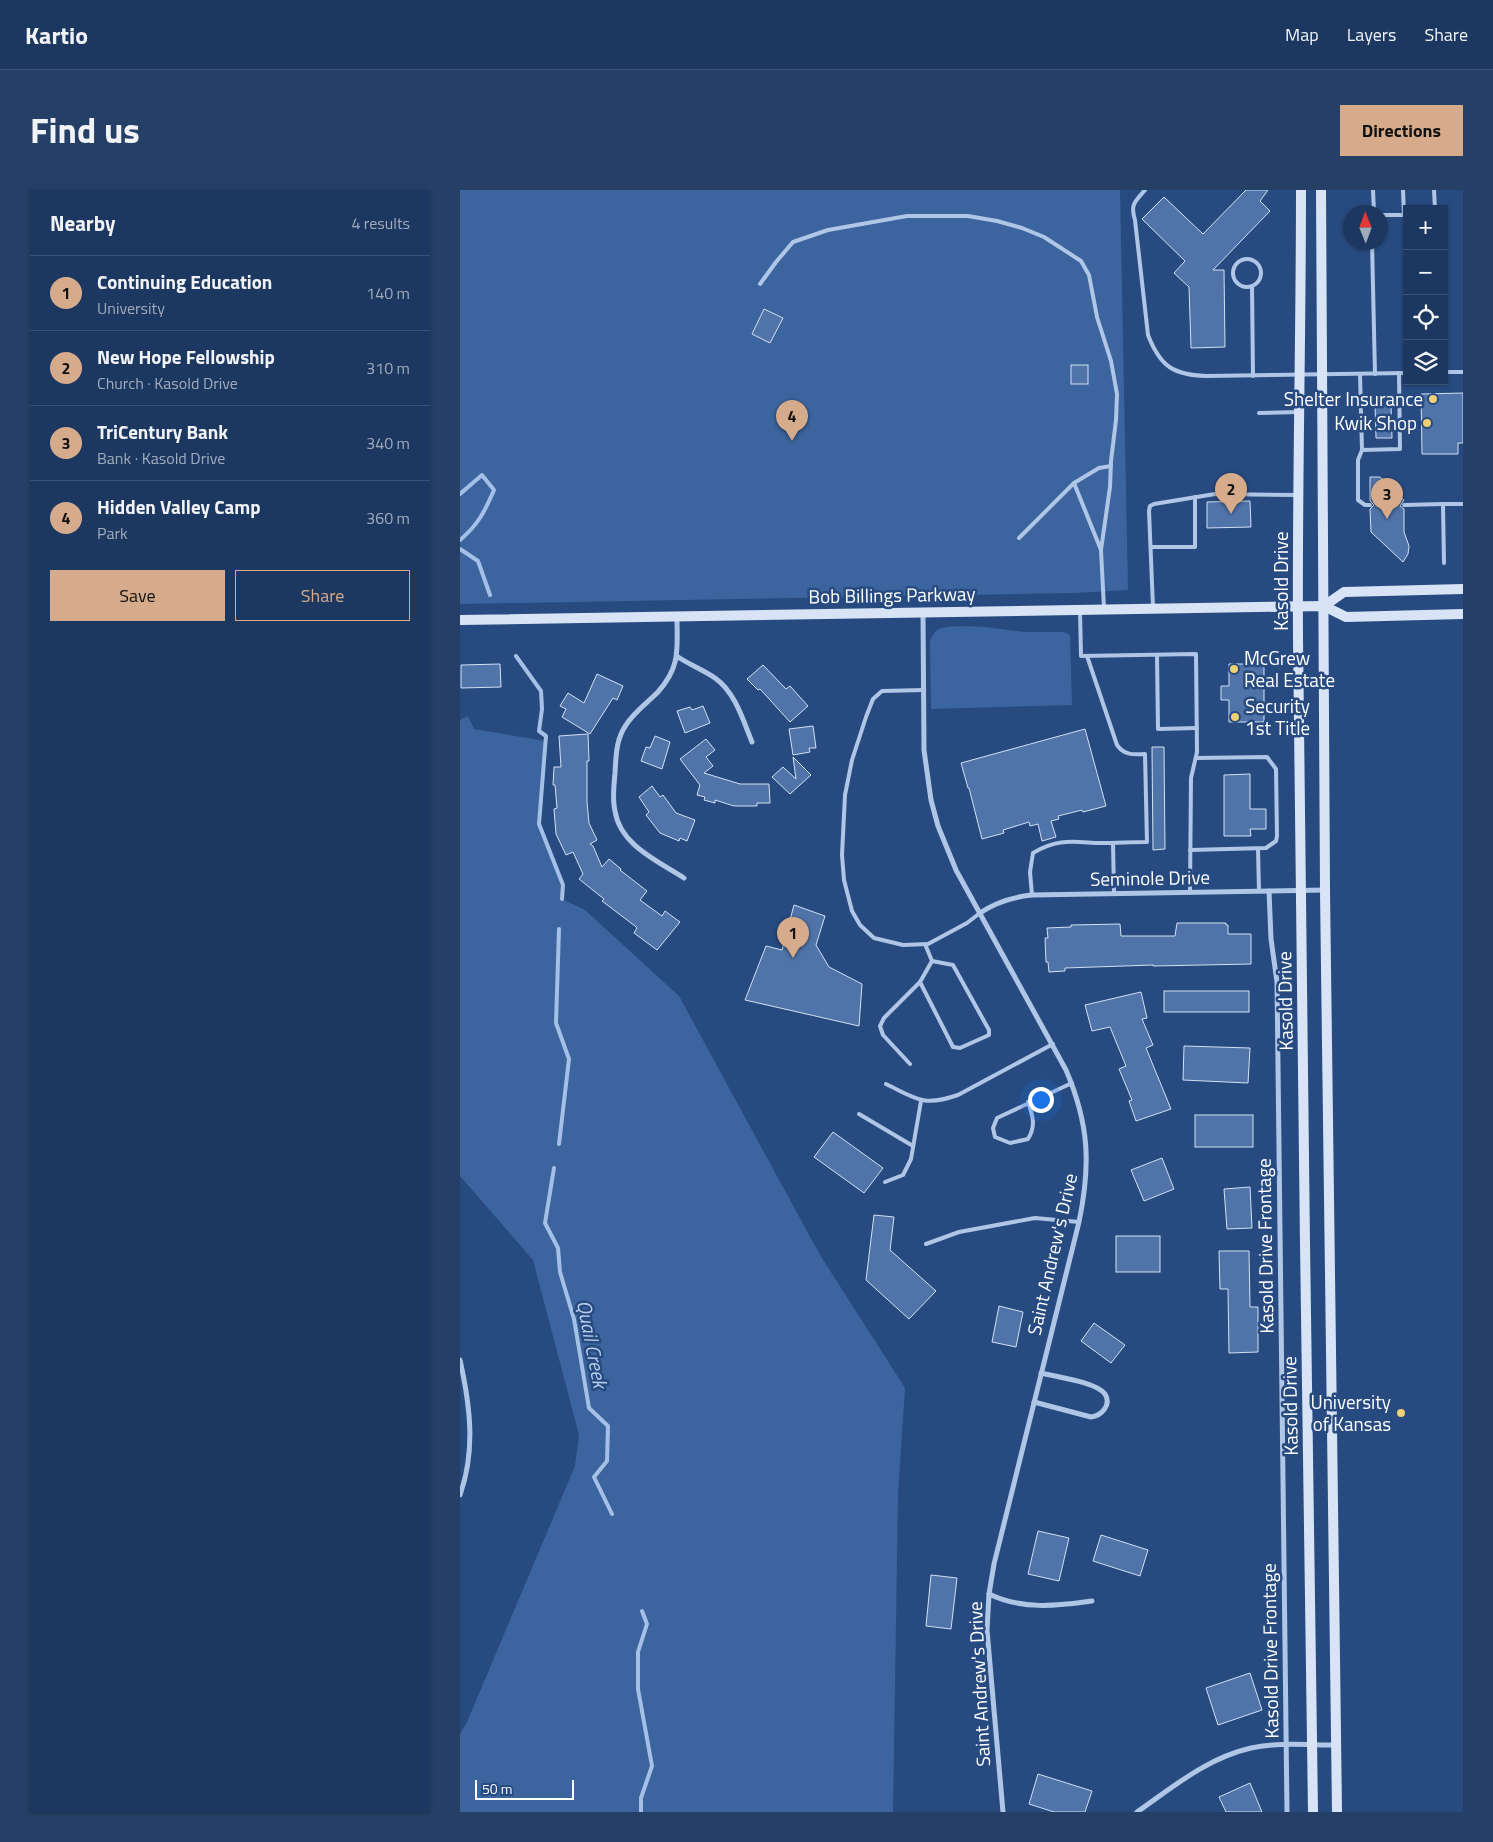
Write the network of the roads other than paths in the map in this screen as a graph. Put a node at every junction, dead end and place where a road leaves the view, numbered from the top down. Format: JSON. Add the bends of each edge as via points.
{"nodes":[{"id":1,"x":1145,"y":190,"type":"edge"},
{"id":2,"x":1301,"y":190,"type":"edge"},
{"id":3,"x":1321,"y":190,"type":"edge"},
{"id":4,"x":1373,"y":190,"type":"edge"},
{"id":5,"x":1403,"y":190,"type":"edge"},
{"id":6,"x":1434,"y":190,"type":"edge"},
{"id":7,"x":1374,"y":205,"type":"edge"},
{"id":8,"x":1404,"y":205,"type":"edge"},
{"id":9,"x":1435,"y":205,"type":"edge"},
{"id":10,"x":1403,"y":215,"type":"edge"},
{"id":11,"x":1388,"y":216,"type":"edge"},
{"id":12,"x":1372,"y":250,"type":"edge"},
{"id":13,"x":760,"y":284,"type":"dead end"},
{"id":14,"x":1252,"y":286,"type":"junction"},
{"id":15,"x":1448,"y":372,"type":"edge"},
{"id":16,"x":1463,"y":372,"type":"edge"},
{"id":17,"x":1399,"y":373,"type":"junction"},
{"id":18,"x":1403,"y":373,"type":"edge"},
{"id":19,"x":1360,"y":374,"type":"junction"},
{"id":20,"x":1375,"y":374,"type":"junction"},
{"id":21,"x":1300,"y":375,"type":"junction"},
{"id":22,"x":1322,"y":375,"type":"junction"},
{"id":23,"x":1254,"y":376,"type":"junction"},
{"id":24,"x":1298,"y":412,"type":"junction"},
{"id":25,"x":1259,"y":413,"type":"dead end"},
{"id":26,"x":1362,"y":450,"type":"junction"},
{"id":27,"x":1110,"y":466,"type":"junction"},
{"id":28,"x":1074,"y":484,"type":"junction"},
{"id":29,"x":1298,"y":495,"type":"junction"},
{"id":30,"x":1195,"y":497,"type":"junction"},
{"id":31,"x":1443,"y":504,"type":"junction"},
{"id":32,"x":1463,"y":504,"type":"edge"},
{"id":33,"x":1370,"y":505,"type":"dead end"},
{"id":34,"x":1404,"y":505,"type":"dead end"},
{"id":35,"x":1019,"y":538,"type":"dead end"},
{"id":36,"x":1151,"y":547,"type":"junction"},
{"id":37,"x":1101,"y":550,"type":"junction"},
{"id":38,"x":1444,"y":563,"type":"dead end"},
{"id":39,"x":1463,"y":589,"type":"edge"},
{"id":40,"x":1298,"y":606,"type":"junction"},
{"id":41,"x":1324,"y":606,"type":"junction"},
{"id":42,"x":1153,"y":608,"type":"junction"},
{"id":43,"x":1080,"y":609,"type":"junction"},
{"id":44,"x":1104,"y":609,"type":"junction"},
{"id":45,"x":922,"y":612,"type":"junction"},
{"id":46,"x":1463,"y":614,"type":"edge"},
{"id":47,"x":677,"y":616,"type":"junction"},
{"id":48,"x":460,"y":620,"type":"edge"},
{"id":49,"x":1157,"y":655,"type":"junction"},
{"id":50,"x":1087,"y":656,"type":"junction"},
{"id":51,"x":678,"y":657,"type":"junction"},
{"id":52,"x":924,"y":690,"type":"junction"},
{"id":53,"x":1197,"y":728,"type":"junction"},
{"id":54,"x":752,"y":742,"type":"dead end"},
{"id":55,"x":1196,"y":758,"type":"junction"},
{"id":56,"x":1113,"y":843,"type":"junction"},
{"id":57,"x":1258,"y":849,"type":"junction"},
{"id":58,"x":1190,"y":850,"type":"junction"},
{"id":59,"x":684,"y":878,"type":"dead end"},
{"id":60,"x":1302,"y":890,"type":"junction"},
{"id":61,"x":1325,"y":890,"type":"junction"},
{"id":62,"x":1259,"y":891,"type":"junction"},
{"id":63,"x":1269,"y":891,"type":"junction"},
{"id":64,"x":1190,"y":892,"type":"junction"},
{"id":65,"x":1114,"y":893,"type":"junction"},
{"id":66,"x":1032,"y":895,"type":"junction"},
{"id":67,"x":980,"y":913,"type":"junction"},
{"id":68,"x":925,"y":944,"type":"junction"},
{"id":69,"x":932,"y":961,"type":"junction"},
{"id":70,"x":920,"y":982,"type":"junction"},
{"id":71,"x":1053,"y":1044,"type":"junction"},
{"id":72,"x":910,"y":1064,"type":"dead end"},
{"id":73,"x":1072,"y":1083,"type":"junction"},
{"id":74,"x":886,"y":1084,"type":"dead end"},
{"id":75,"x":921,"y":1101,"type":"junction"},
{"id":76,"x":1028,"y":1102,"type":"junction"},
{"id":77,"x":859,"y":1114,"type":"dead end"},
{"id":78,"x":913,"y":1146,"type":"junction"},
{"id":79,"x":885,"y":1182,"type":"dead end"},
{"id":80,"x":1078,"y":1222,"type":"junction"},
{"id":81,"x":926,"y":1244,"type":"dead end"},
{"id":82,"x":460,"y":1360,"type":"edge"},
{"id":83,"x":1041,"y":1373,"type":"junction"},
{"id":84,"x":1034,"y":1402,"type":"junction"},
{"id":85,"x":460,"y":1494,"type":"edge"},
{"id":86,"x":989,"y":1594,"type":"junction"},
{"id":87,"x":1092,"y":1601,"type":"dead end"},
{"id":88,"x":1286,"y":1745,"type":"junction"},
{"id":89,"x":1312,"y":1745,"type":"junction"},
{"id":90,"x":1336,"y":1745,"type":"junction"},
{"id":91,"x":1003,"y":1812,"type":"edge"},
{"id":92,"x":1137,"y":1812,"type":"edge"},
{"id":93,"x":1287,"y":1812,"type":"edge"},
{"id":94,"x":1313,"y":1812,"type":"edge"},
{"id":95,"x":1337,"y":1812,"type":"edge"}],
"edges":[{"from":1,"to":23,"type":"lane","via":[[1132,210],[1148,335],[1153,348],[1172,370],[1189,376]]},
{"from":2,"to":21,"type":"main road","name":"Kasold Drive"},
{"from":3,"to":22,"type":"main road"},
{"from":4,"to":7,"type":"lane"},
{"from":5,"to":8,"type":"lane"},
{"from":6,"to":9,"type":"lane"},
{"from":10,"to":11,"type":"lane"},
{"from":12,"to":20,"type":"lane"},
{"from":13,"to":27,"type":"lane","via":[[793,242],[866,222],[907,216],[968,216],[1022,228],[1044,237],[1081,261],[1090,274],[1097,318],[1111,361],[1117,394]]},
{"from":14,"to":14,"type":"lane","via":[[1242,286],[1235,280],[1234,271],[1242,260],[1251,260],[1260,269],[1259,281]]},
{"from":14,"to":23,"type":"lane"},
{"from":15,"to":16,"type":"lane"},
{"from":17,"to":18,"type":"lane"},
{"from":17,"to":20,"type":"lane"},
{"from":17,"to":26,"type":"lane","via":[[1400,449]]},
{"from":19,"to":20,"type":"lane"},
{"from":19,"to":22,"type":"lane"},
{"from":19,"to":26,"type":"lane"},
{"from":21,"to":22,"type":"lane"},
{"from":21,"to":23,"type":"lane"},
{"from":21,"to":24,"type":"main road","name":"Kasold Drive"},
{"from":22,"to":41,"type":"main road"},
{"from":24,"to":25,"type":"lane"},
{"from":24,"to":29,"type":"main road","name":"Kasold Drive"},
{"from":26,"to":33,"type":"lane","via":[[1358,460],[1358,500],[1365,506]]},
{"from":27,"to":28,"type":"lane","via":[[1100,468]]},
{"from":27,"to":37,"type":"lane"},
{"from":28,"to":35,"type":"lane"},
{"from":28,"to":37,"type":"lane"},
{"from":29,"to":30,"type":"lane","via":[[1215,494]]},
{"from":29,"to":40,"type":"main road","name":"Kasold Drive"},
{"from":30,"to":36,"type":"lane","via":[[1150,506]]},
{"from":30,"to":36,"type":"lane","via":[[1195,547]]},
{"from":31,"to":32,"type":"lane"},
{"from":31,"to":34,"type":"lane"},
{"from":31,"to":38,"type":"lane"},
{"from":36,"to":42,"type":"lane"},
{"from":37,"to":44,"type":"lane"},
{"from":39,"to":41,"type":"main road","via":[[1344,592]]},
{"from":40,"to":41,"type":"main road","name":"Bob Billings Parkway"},
{"from":40,"to":42,"type":"main road","name":"Bob Billings Parkway"},
{"from":40,"to":60,"type":"main road","name":"Kasold Drive"},
{"from":41,"to":46,"type":"main road","name":"Bob Billings Parkway","via":[[1346,617]]},
{"from":41,"to":61,"type":"main road"},
{"from":42,"to":44,"type":"main road","name":"Bob Billings Parkway"},
{"from":43,"to":44,"type":"main road","name":"Bob Billings Parkway"},
{"from":43,"to":45,"type":"main road","name":"Bob Billings Parkway"},
{"from":43,"to":50,"type":"lane","via":[[1081,656]]},
{"from":45,"to":47,"type":"main road","name":"Bob Billings Parkway"},
{"from":45,"to":52,"type":"street","name":"Saint Andrew's Drive"},
{"from":47,"to":48,"type":"main road","name":"Bob Billings Parkway"},
{"from":47,"to":51,"type":"street"},
{"from":49,"to":50,"type":"lane"},
{"from":49,"to":53,"type":"lane","via":[[1196,654]]},
{"from":49,"to":53,"type":"lane","via":[[1158,729]]},
{"from":50,"to":56,"type":"lane","via":[[1118,745],[1131,755],[1145,754],[1147,842]]},
{"from":51,"to":54,"type":"street","via":[[716,678],[726,688]]},
{"from":51,"to":59,"type":"street","via":[[658,691],[633,715],[620,735],[614,799],[615,812],[626,837]]},
{"from":52,"to":67,"type":"street","name":"Saint Andrew's Drive","via":[[924,750],[931,800],[947,850]]},
{"from":52,"to":68,"type":"lane","via":[[882,691],[873,699],[846,786],[842,854],[847,897],[860,925],[874,938],[904,945]]},
{"from":53,"to":55,"type":"lane"},
{"from":55,"to":57,"type":"lane","via":[[1267,757],[1273,762],[1276,769],[1277,836],[1271,846]]},
{"from":55,"to":58,"type":"lane","via":[[1191,778]]},
{"from":56,"to":65,"type":"lane"},
{"from":56,"to":66,"type":"lane","via":[[1067,841],[1033,853],[1030,872]]},
{"from":57,"to":58,"type":"lane"},
{"from":57,"to":62,"type":"lane"},
{"from":58,"to":64,"type":"lane"},
{"from":60,"to":61,"type":"street","name":"Seminole Drive"},
{"from":60,"to":63,"type":"street","name":"Seminole Drive"},
{"from":60,"to":89,"type":"main road","name":"Kasold Drive"},
{"from":61,"to":90,"type":"main road"},
{"from":62,"to":63,"type":"street","name":"Seminole Drive"},
{"from":62,"to":64,"type":"street","name":"Seminole Drive"},
{"from":63,"to":88,"type":"street","name":"Kasold Drive Frontage","via":[[1277,982]]},
{"from":64,"to":65,"type":"street","name":"Seminole Drive"},
{"from":65,"to":66,"type":"street","name":"Seminole Drive"},
{"from":66,"to":67,"type":"street","name":"Seminole Drive","via":[[1003,901]]},
{"from":67,"to":68,"type":"lane"},
{"from":67,"to":71,"type":"street","name":"Saint Andrew's Drive"},
{"from":68,"to":69,"type":"lane"},
{"from":69,"to":70,"type":"lane"},
{"from":69,"to":70,"type":"lane","via":[[953,965],[989,1035],[960,1048],[953,1047]]},
{"from":70,"to":72,"type":"lane","via":[[880,1026],[883,1034]]},
{"from":71,"to":73,"type":"street","name":"Saint Andrew's Drive"},
{"from":71,"to":75,"type":"lane","via":[[958,1095]]},
{"from":73,"to":76,"type":"lane"},
{"from":73,"to":80,"type":"street","name":"Saint Andrew's Drive","via":[[1081,1112],[1087,1154],[1085,1194]]},
{"from":74,"to":75,"type":"lane"},
{"from":75,"to":78,"type":"lane"},
{"from":76,"to":76,"type":"lane","via":[[997,1118],[996,1136],[1010,1143],[1028,1139],[1034,1120]]},
{"from":77,"to":78,"type":"lane"},
{"from":78,"to":79,"type":"lane","via":[[903,1175]]},
{"from":80,"to":81,"type":"lane","via":[[1035,1218],[959,1232]]},
{"from":80,"to":83,"type":"street","name":"Saint Andrew's Drive"},
{"from":82,"to":85,"type":"street","via":[[470,1412],[470,1456]]},
{"from":83,"to":84,"type":"street","name":"Saint Andrew's Drive"},
{"from":83,"to":84,"type":"street","via":[[1094,1386],[1105,1395],[1106,1406],[1104,1412],[1091,1417]]},
{"from":84,"to":86,"type":"street","name":"Saint Andrew's Drive"},
{"from":86,"to":87,"type":"street","via":[[1020,1605]]},
{"from":86,"to":91,"type":"street","name":"Saint Andrew's Drive","via":[[989,1658]]},
{"from":88,"to":89,"type":"street"},
{"from":88,"to":92,"type":"street","via":[[1252,1748],[1222,1757]]},
{"from":88,"to":93,"type":"street","name":"Kasold Drive Frontage"},
{"from":89,"to":90,"type":"street"},
{"from":89,"to":94,"type":"main road","name":"Kasold Drive"},
{"from":90,"to":95,"type":"main road"}]}
